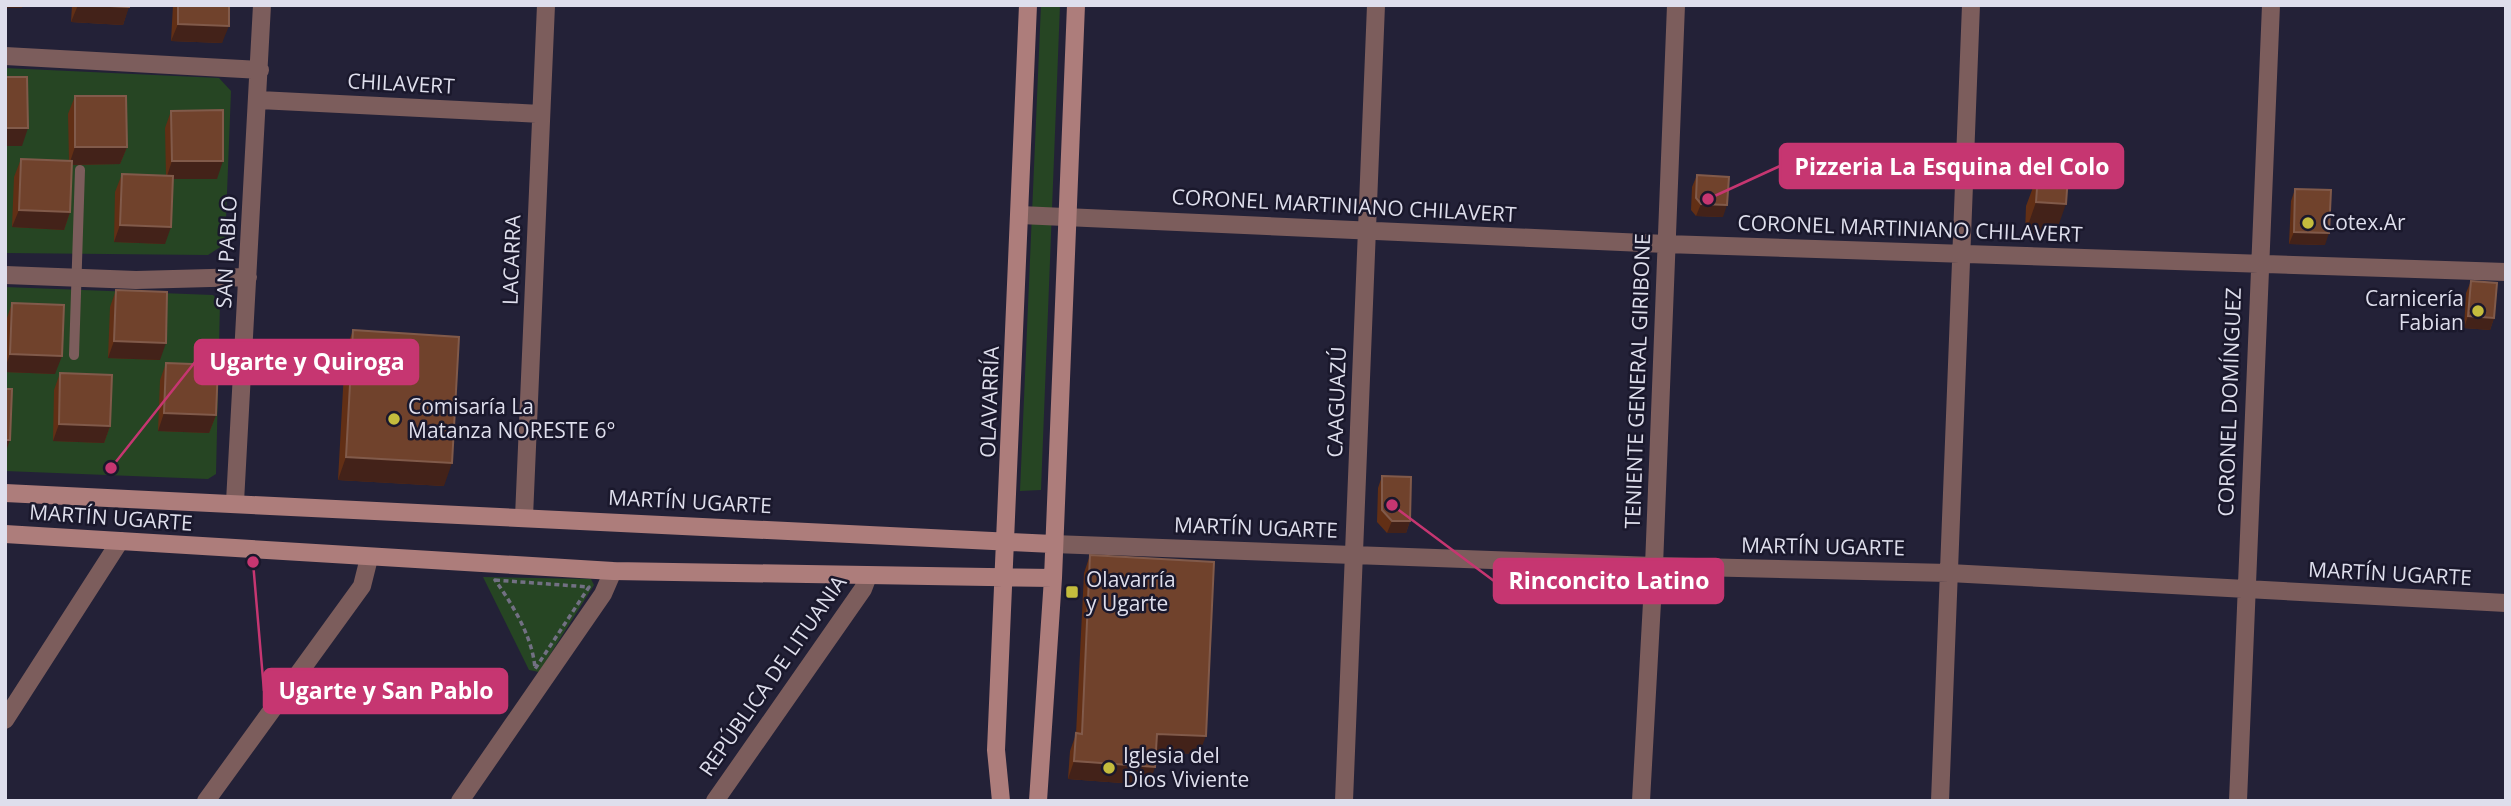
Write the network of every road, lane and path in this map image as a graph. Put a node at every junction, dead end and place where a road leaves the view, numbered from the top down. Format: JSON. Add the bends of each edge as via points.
{"nodes":[{"id":1,"x":262,"y":5,"type":"edge"},
{"id":2,"x":546,"y":5,"type":"edge"},
{"id":3,"x":1028,"y":5,"type":"edge"},
{"id":4,"x":1076,"y":5,"type":"edge"},
{"id":5,"x":1376,"y":5,"type":"edge"},
{"id":6,"x":1676,"y":5,"type":"edge"},
{"id":7,"x":1971,"y":5,"type":"edge"},
{"id":8,"x":2271,"y":5,"type":"edge"},
{"id":9,"x":5,"y":56,"type":"edge"},
{"id":10,"x":260,"y":70,"type":"junction"},
{"id":11,"x":259,"y":100,"type":"junction"},
{"id":12,"x":541,"y":114,"type":"junction"},
{"id":13,"x":79,"y":170,"type":"dead end"},
{"id":14,"x":1020,"y":215,"type":"junction"},
{"id":15,"x":1068,"y":216,"type":"junction"},
{"id":16,"x":1366,"y":229,"type":"junction"},
{"id":17,"x":1666,"y":244,"type":"junction"},
{"id":18,"x":1960,"y":253,"type":"junction"},
{"id":19,"x":2259,"y":266,"type":"junction"},
{"id":20,"x":2506,"y":272,"type":"edge"},
{"id":21,"x":5,"y":275,"type":"edge"},
{"id":22,"x":76,"y":277,"type":"junction"},
{"id":23,"x":248,"y":277,"type":"junction"},
{"id":24,"x":74,"y":355,"type":"dead end"},
{"id":25,"x":5,"y":493,"type":"edge"},
{"id":26,"x":235,"y":502,"type":"junction"},
{"id":27,"x":524,"y":517,"type":"junction"},
{"id":28,"x":5,"y":534,"type":"edge"},
{"id":29,"x":1007,"y":539,"type":"junction"},
{"id":30,"x":120,"y":541,"type":"junction"},
{"id":31,"x":1054,"y":544,"type":"junction"},
{"id":32,"x":1353,"y":554,"type":"junction"},
{"id":33,"x":369,"y":558,"type":"junction"},
{"id":34,"x":1654,"y":566,"type":"junction"},
{"id":35,"x":613,"y":571,"type":"junction"},
{"id":36,"x":1949,"y":573,"type":"junction"},
{"id":37,"x":868,"y":576,"type":"junction"},
{"id":38,"x":1053,"y":578,"type":"junction"},
{"id":39,"x":1005,"y":579,"type":"junction"},
{"id":40,"x":495,"y":580,"type":"joint"},
{"id":41,"x":2245,"y":588,"type":"junction"},
{"id":42,"x":2506,"y":603,"type":"edge"},
{"id":43,"x":5,"y":720,"type":"edge"},
{"id":44,"x":206,"y":801,"type":"edge"},
{"id":45,"x":460,"y":801,"type":"edge"},
{"id":46,"x":715,"y":801,"type":"edge"},
{"id":47,"x":1001,"y":801,"type":"edge"},
{"id":48,"x":1038,"y":801,"type":"edge"},
{"id":49,"x":1344,"y":801,"type":"edge"},
{"id":50,"x":1641,"y":801,"type":"edge"},
{"id":51,"x":1940,"y":801,"type":"edge"},
{"id":52,"x":2238,"y":801,"type":"edge"}],
"edges":[{"from":1,"to":10,"type":"street","name":"SAN PABLO"},
{"from":2,"to":12,"type":"street","name":"LACARRA"},
{"from":3,"to":14,"type":"street","name":"OLAVARRÍA"},
{"from":4,"to":15,"type":"street"},
{"from":5,"to":16,"type":"street","name":"CAAGUAZÚ"},
{"from":6,"to":17,"type":"street","name":"TENIENTE GENERAL GIRIBONE"},
{"from":7,"to":18,"type":"street"},
{"from":8,"to":19,"type":"street","name":"CORONEL DOMÍNGUEZ"},
{"from":9,"to":10,"type":"street"},
{"from":10,"to":11,"type":"street","name":"SAN PABLO"},
{"from":11,"to":12,"type":"street","name":"CHILAVERT"},
{"from":11,"to":23,"type":"street","name":"SAN PABLO"},
{"from":12,"to":27,"type":"street","name":"LACARRA"},
{"from":13,"to":22,"type":"lane"},
{"from":14,"to":15,"type":"street","name":"CORONEL MARTINIANO CHILAVERT"},
{"from":14,"to":29,"type":"street","name":"OLAVARRÍA"},
{"from":15,"to":16,"type":"street","name":"CORONEL MARTINIANO CHILAVERT"},
{"from":15,"to":31,"type":"street"},
{"from":16,"to":17,"type":"street","name":"CORONEL MARTINIANO CHILAVERT"},
{"from":16,"to":32,"type":"street","name":"CAAGUAZÚ"},
{"from":17,"to":18,"type":"street","name":"CORONEL MARTINIANO CHILAVERT"},
{"from":17,"to":34,"type":"street","name":"TENIENTE GENERAL GIRIBONE"},
{"from":18,"to":19,"type":"street","name":"CORONEL MARTINIANO CHILAVERT"},
{"from":18,"to":36,"type":"street"},
{"from":19,"to":20,"type":"street","name":"CORONEL MARTINIANO CHILAVERT"},
{"from":19,"to":41,"type":"street","name":"CORONEL DOMÍNGUEZ"},
{"from":21,"to":22,"type":"street"},
{"from":22,"to":23,"type":"street"},
{"from":22,"to":24,"type":"lane"},
{"from":23,"to":26,"type":"street","name":"SAN PABLO"},
{"from":25,"to":26,"type":"street","name":"MARTÍN UGARTE"},
{"from":26,"to":27,"type":"street","name":"MARTÍN UGARTE"},
{"from":27,"to":29,"type":"street","name":"MARTÍN UGARTE"},
{"from":28,"to":30,"type":"street","name":"MARTÍN UGARTE"},
{"from":29,"to":31,"type":"street","name":"MARTÍN UGARTE"},
{"from":29,"to":39,"type":"street","name":"OLAVARRÍA"},
{"from":30,"to":33,"type":"street","name":"MARTÍN UGARTE"},
{"from":30,"to":43,"type":"street"},
{"from":31,"to":32,"type":"street","name":"MARTÍN UGARTE"},
{"from":31,"to":38,"type":"street"},
{"from":32,"to":34,"type":"street","name":"MARTÍN UGARTE"},
{"from":32,"to":49,"type":"street","name":"CAAGUAZÚ"},
{"from":33,"to":35,"type":"street","name":"MARTÍN UGARTE"},
{"from":33,"to":44,"type":"street","via":[[362,586]]},
{"from":34,"to":36,"type":"street","name":"MARTÍN UGARTE"},
{"from":34,"to":50,"type":"street","name":"TENIENTE GENERAL GIRIBONE"},
{"from":35,"to":37,"type":"street","name":"MARTÍN UGARTE"},
{"from":35,"to":45,"type":"street","via":[[603,594]]},
{"from":36,"to":41,"type":"street","name":"MARTÍN UGARTE"},
{"from":36,"to":51,"type":"street"},
{"from":37,"to":39,"type":"street","name":"MARTÍN UGARTE"},
{"from":37,"to":46,"type":"street","name":"REPÚBLICA DE LITUANIA"},
{"from":38,"to":39,"type":"street","name":"MARTÍN UGARTE"},
{"from":38,"to":48,"type":"street"},
{"from":39,"to":47,"type":"street","name":"OLAVARRÍA","via":[[996,750]]},
{"from":40,"to":40,"type":"path","via":[[589,587],[535,669],[524,631]]},
{"from":41,"to":42,"type":"street","name":"MARTÍN UGARTE"},
{"from":41,"to":52,"type":"street","name":"CORONEL DOMÍNGUEZ"}]}
